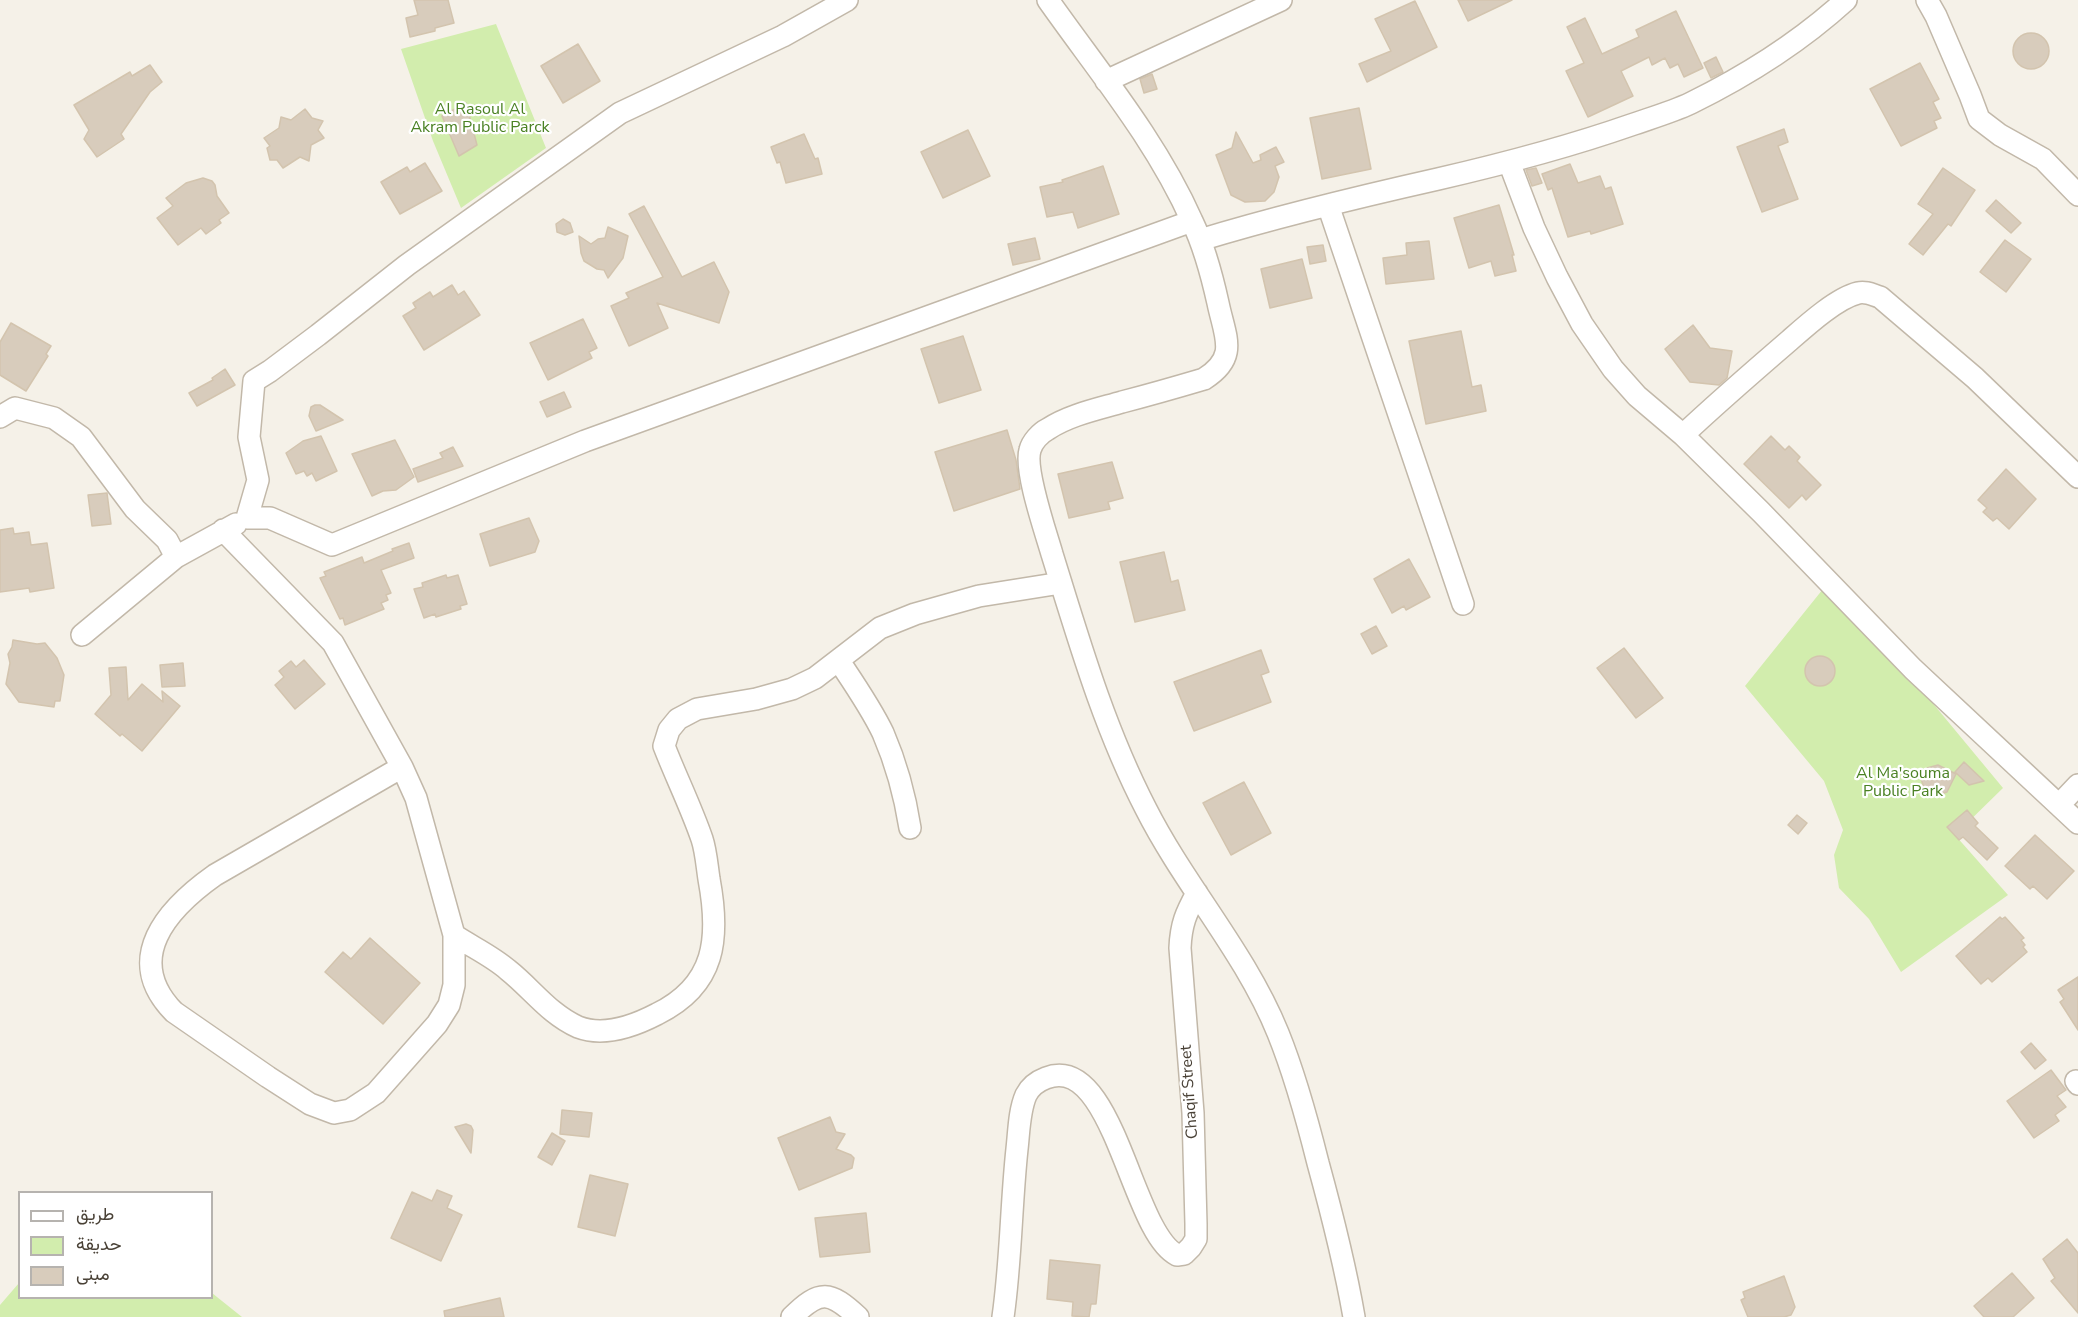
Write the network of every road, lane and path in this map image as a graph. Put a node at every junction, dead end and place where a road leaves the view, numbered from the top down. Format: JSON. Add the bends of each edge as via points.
{"nodes":[{"id":1,"x":847,"y":0,"type":"edge"},
{"id":2,"x":1048,"y":0,"type":"edge"},
{"id":3,"x":1281,"y":0,"type":"edge"},
{"id":4,"x":1846,"y":0,"type":"edge"},
{"id":5,"x":1927,"y":0,"type":"edge"},
{"id":6,"x":827,"y":5,"type":"edge"},
{"id":7,"x":1106,"y":81,"type":"junction"},
{"id":8,"x":1509,"y":162,"type":"junction"},
{"id":9,"x":2078,"y":195,"type":"edge"},
{"id":10,"x":1328,"y":205,"type":"junction"},
{"id":11,"x":1196,"y":230,"type":"junction"},
{"id":12,"x":0,"y":417,"type":"edge"},
{"id":13,"x":1683,"y":435,"type":"junction"},
{"id":14,"x":2078,"y":477,"type":"edge"},
{"id":15,"x":247,"y":518,"type":"junction"},
{"id":16,"x":223,"y":530,"type":"junction"},
{"id":17,"x":176,"y":557,"type":"junction"},
{"id":18,"x":1061,"y":583,"type":"junction"},
{"id":19,"x":1463,"y":604,"type":"dead end"},
{"id":20,"x":82,"y":636,"type":"dead end"},
{"id":21,"x":839,"y":661,"type":"junction"},
{"id":22,"x":402,"y":767,"type":"junction"},
{"id":23,"x":2078,"y":784,"type":"edge"},
{"id":24,"x":2059,"y":805,"type":"junction"},
{"id":25,"x":2078,"y":823,"type":"edge"},
{"id":26,"x":910,"y":828,"type":"dead end"},
{"id":27,"x":1197,"y":893,"type":"junction"},
{"id":28,"x":454,"y":936,"type":"junction"},
{"id":29,"x":792,"y":1317,"type":"edge"},
{"id":30,"x":858,"y":1317,"type":"edge"},
{"id":31,"x":1003,"y":1317,"type":"edge"},
{"id":32,"x":1354,"y":1317,"type":"edge"}],
"edges":[{"from":1,"to":6,"type":"street"},
{"from":2,"to":7,"type":"street"},
{"from":3,"to":7,"type":"street"},
{"from":4,"to":8,"type":"street","via":[[1810,31],[1758,66],[1690,104],[1591,140]]},
{"from":5,"to":9,"type":"street","via":[[1979,119],[2043,159]]},
{"from":6,"to":15,"type":"street","via":[[783,36],[620,113],[406,265],[254,381],[249,436],[258,480]]},
{"from":7,"to":11,"type":"street","via":[[1174,183]]},
{"from":8,"to":10,"type":"street"},
{"from":8,"to":13,"type":"street","via":[[1534,228],[1597,348],[1637,396]]},
{"from":10,"to":11,"type":"street","via":[[1266,220]]},
{"from":10,"to":19,"type":"street"},
{"from":11,"to":15,"type":"street","via":[[585,441],[332,545],[270,518]]},
{"from":11,"to":18,"type":"street","via":[[1215,290],[1226,342],[1224,362],[1204,379],[1057,424],[1035,440],[1030,451],[1028,466]]},
{"from":12,"to":17,"type":"street","via":[[15,408],[54,418],[81,437],[135,509],[167,540]]},
{"from":13,"to":14,"type":"street","via":[[1814,319],[1861,292],[1880,297],[1910,321]]},
{"from":13,"to":24,"type":"street","via":[[1913,669]]},
{"from":15,"to":16,"type":"street"},
{"from":16,"to":17,"type":"street"},
{"from":16,"to":22,"type":"street","via":[[333,643]]},
{"from":17,"to":20,"type":"street"},
{"from":18,"to":21,"type":"street","via":[[979,596],[915,614],[880,628]]},
{"from":18,"to":27,"type":"street","via":[[1113,738],[1147,810]]},
{"from":21,"to":26,"type":"street","via":[[884,734],[905,797]]},
{"from":21,"to":28,"type":"street","via":[[792,689],[697,709],[678,718],[669,730],[664,746],[703,841],[715,908],[706,969],[691,992],[668,1009],[638,1024],[606,1031],[580,1028],[558,1016],[508,969]]},
{"from":22,"to":28,"type":"street","via":[[416,798]]},
{"from":22,"to":28,"type":"street","via":[[192,892],[165,921],[153,943],[153,980],[162,1000],[174,1012],[310,1104],[334,1113],[350,1110],[376,1093],[437,1024],[449,1005],[454,985]]},
{"from":23,"to":24,"type":"street"},
{"from":24,"to":25,"type":"street"},
{"from":27,"to":31,"type":"street","name":"Chaqif Street","via":[[1181,928],[1180,948],[1193,1113],[1196,1239],[1184,1254],[1177,1255],[1160,1239],[1088,1089],[1065,1076],[1039,1081],[1029,1090],[1022,1107]]},
{"from":27,"to":32,"type":"street","via":[[1258,992],[1277,1031],[1311,1135]]},
{"from":29,"to":30,"type":"street","via":[[817,1297],[829,1296]]}]}
